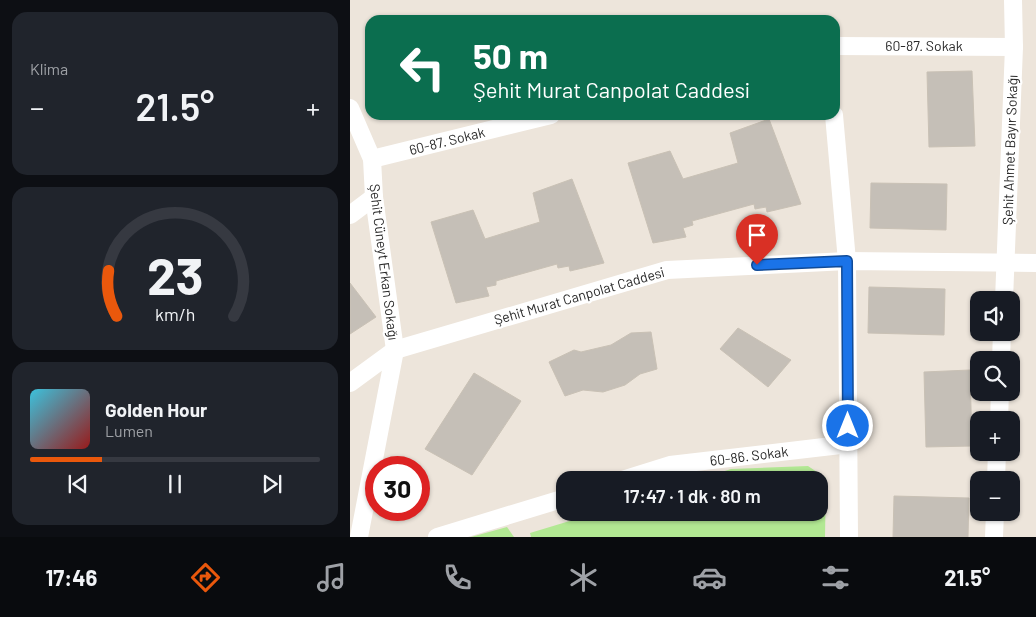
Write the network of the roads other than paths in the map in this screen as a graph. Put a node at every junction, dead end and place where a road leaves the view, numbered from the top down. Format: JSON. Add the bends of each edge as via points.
{"nodes":[{"id":1,"x":1014,"y":0,"type":"edge"},
{"id":2,"x":840,"y":46,"type":"edge"},
{"id":3,"x":1014,"y":47,"type":"junction"},
{"id":4,"x":350,"y":108,"type":"edge"},
{"id":5,"x":530,"y":120,"type":"edge"},
{"id":6,"x":834,"y":120,"type":"edge"},
{"id":7,"x":372,"y":159,"type":"junction"},
{"id":8,"x":374,"y":198,"type":"junction"},
{"id":9,"x":350,"y":215,"type":"edge"},
{"id":10,"x":847,"y":261,"type":"junction"},
{"id":11,"x":1006,"y":262,"type":"junction"},
{"id":12,"x":1036,"y":263,"type":"edge"},
{"id":13,"x":1004,"y":291,"type":"edge"},
{"id":14,"x":396,"y":350,"type":"junction"},
{"id":15,"x":350,"y":383,"type":"edge"},
{"id":16,"x":848,"y":444,"type":"junction"},
{"id":17,"x":651,"y":471,"type":"edge"},
{"id":18,"x":556,"y":501,"type":"edge"},
{"id":19,"x":995,"y":521,"type":"edge"},
{"id":20,"x":359,"y":537,"type":"edge"},
{"id":21,"x":437,"y":537,"type":"edge"},
{"id":22,"x":849,"y":537,"type":"edge"},
{"id":23,"x":994,"y":537,"type":"edge"}],
"edges":[{"from":1,"to":3,"type":"street","name":"Şehit Ahmet Bayır Sokağı"},
{"from":2,"to":3,"type":"street","name":"60-87. Sokak"},
{"from":3,"to":11,"type":"street","name":"Şehit Ahmet Bayır Sokağı"},
{"from":4,"to":7,"type":"street","name":"Şehit Cüneyt Erkan Sokağı"},
{"from":5,"to":7,"type":"street","name":"60-87. Sokak"},
{"from":6,"to":10,"type":"street"},
{"from":7,"to":8,"type":"street","name":"Şehit Cüneyt Erkan Sokağı"},
{"from":8,"to":9,"type":"street"},
{"from":8,"to":14,"type":"street","name":"Şehit Cüneyt Erkan Sokağı"},
{"from":10,"to":11,"type":"street","name":"Şehit Murat Canpolat Caddesi"},
{"from":10,"to":14,"type":"street","name":"Şehit Murat Canpolat Caddesi","via":[[666,270]]},
{"from":10,"to":16,"type":"street"},
{"from":11,"to":12,"type":"street","name":"Şehit Murat Canpolat Caddesi"},
{"from":11,"to":13,"type":"street","name":"Şehit Ahmet Bayır Sokağı"},
{"from":14,"to":15,"type":"street","name":"Şehit Murat Canpolat Caddesi"},
{"from":14,"to":20,"type":"street","name":"Şehit Cüneyt Erkan Sokağı"},
{"from":16,"to":17,"type":"street","name":"60-86. Sokak","via":[[670,465]]},
{"from":16,"to":22,"type":"street"},
{"from":18,"to":21,"type":"street"},
{"from":19,"to":23,"type":"street"}]}
